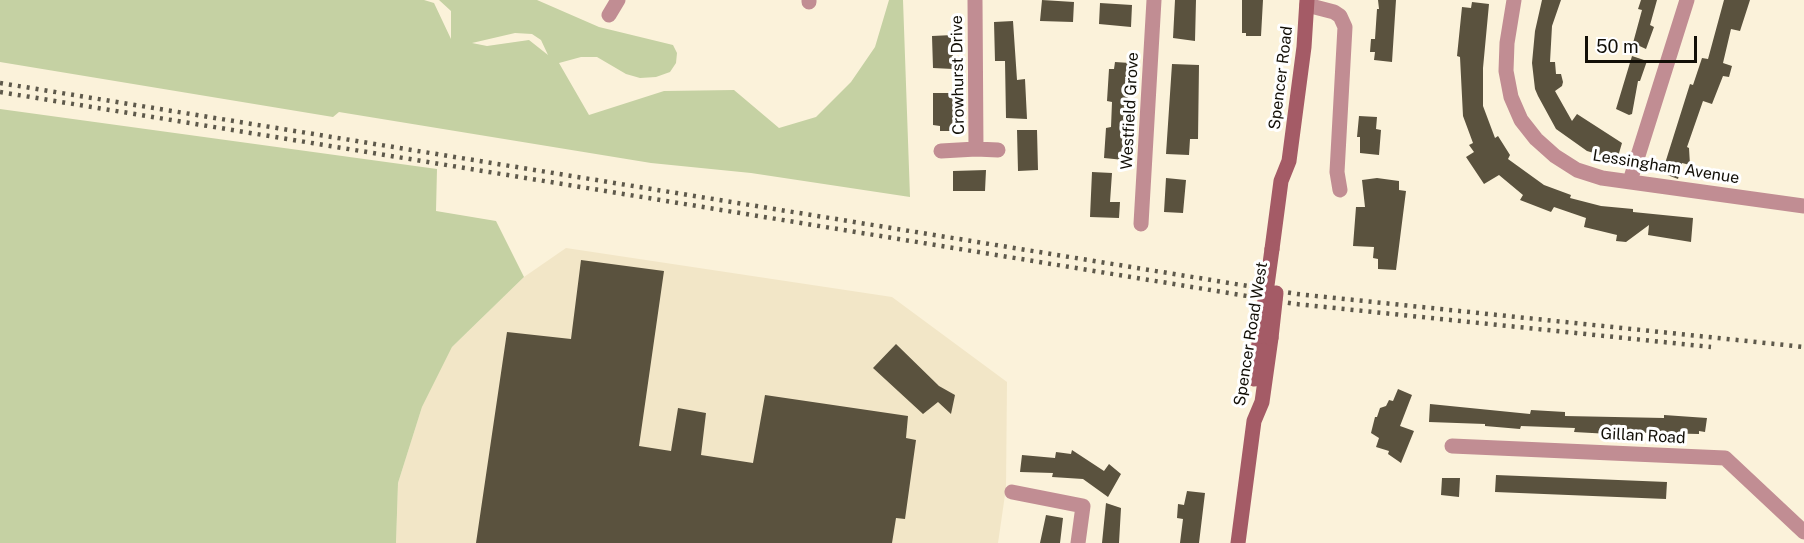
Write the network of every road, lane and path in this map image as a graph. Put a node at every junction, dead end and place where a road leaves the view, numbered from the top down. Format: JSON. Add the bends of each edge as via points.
{"nodes":[{"id":1,"x":618,"y":0,"type":"edge"},
{"id":2,"x":975,"y":0,"type":"edge"},
{"id":3,"x":1154,"y":0,"type":"edge"},
{"id":4,"x":1514,"y":0,"type":"edge"},
{"id":5,"x":1687,"y":0,"type":"edge"},
{"id":6,"x":1307,"y":3,"type":"edge"},
{"id":7,"x":609,"y":15,"type":"dead end"},
{"id":8,"x":976,"y":149,"type":"junction"},
{"id":9,"x":998,"y":150,"type":"dead end"},
{"id":10,"x":940,"y":152,"type":"dead end"},
{"id":11,"x":1630,"y":181,"type":"junction"},
{"id":12,"x":1340,"y":190,"type":"dead end"},
{"id":13,"x":1804,"y":206,"type":"edge"},
{"id":14,"x":1141,"y":224,"type":"dead end"},
{"id":15,"x":1277,"y":250,"type":"joint"},
{"id":16,"x":1452,"y":446,"type":"dead end"},
{"id":17,"x":1012,"y":492,"type":"dead end"},
{"id":18,"x":1804,"y":532,"type":"edge"},
{"id":19,"x":1078,"y":543,"type":"edge"},
{"id":20,"x":1238,"y":543,"type":"edge"}],
"edges":[{"from":1,"to":7,"type":"street"},
{"from":2,"to":8,"type":"street","name":"Crowhurst Drive"},
{"from":3,"to":14,"type":"street","name":"Westfield Grove"},
{"from":4,"to":11,"type":"street","name":"Lessingham Avenue","via":[[1506,71],[1521,120],[1536,139],[1576,170]]},
{"from":5,"to":11,"type":"street"},
{"from":6,"to":12,"type":"street","via":[[1334,12],[1345,27],[1337,172]]},
{"from":6,"to":15,"type":"street","name":"Spencer Road","via":[[1289,161],[1291,182]]},
{"from":8,"to":9,"type":"street","name":"Crowhurst Drive"},
{"from":8,"to":10,"type":"street","name":"Crowhurst Drive"},
{"from":11,"to":13,"type":"street","name":"Lessingham Avenue"},
{"from":15,"to":20,"type":"street","name":"Spencer Road West","bridge":true,"via":[[1265,337],[1262,402],[1254,421]]},
{"from":16,"to":18,"type":"street","name":"Gillan Road","via":[[1725,458]]},
{"from":17,"to":19,"type":"street","via":[[1083,506]]}]}
